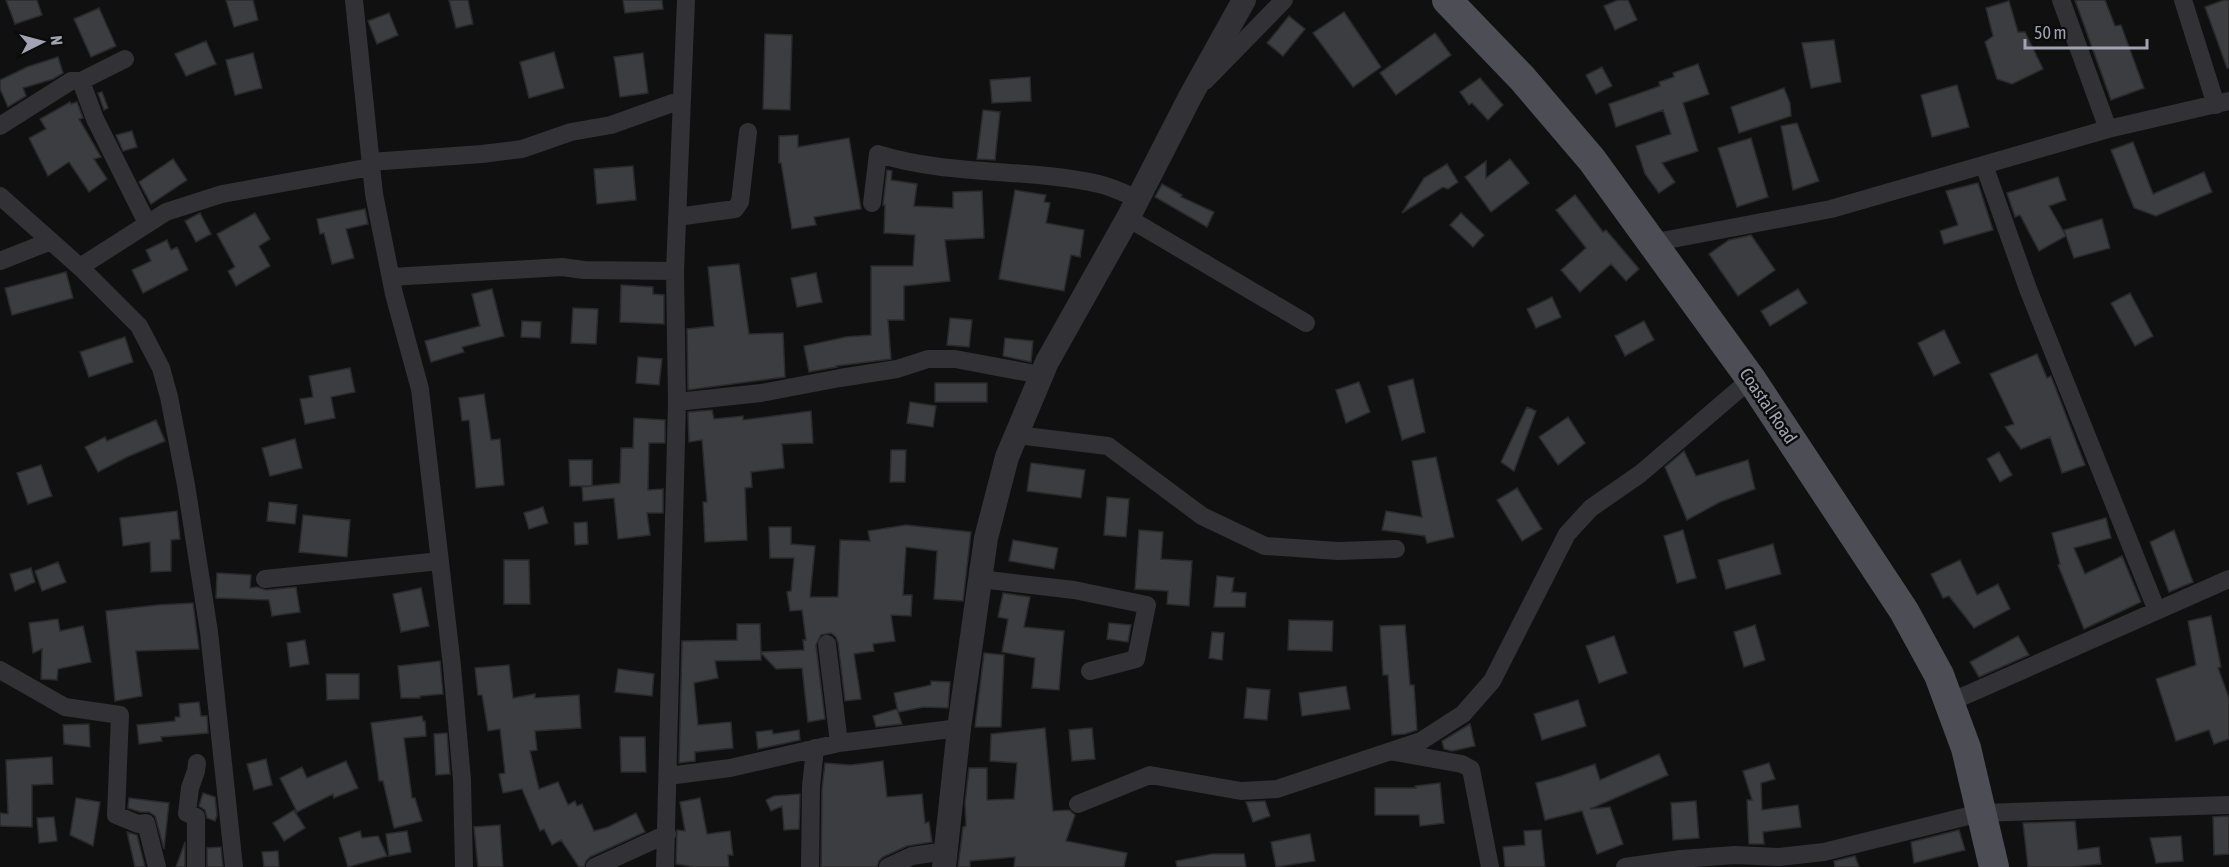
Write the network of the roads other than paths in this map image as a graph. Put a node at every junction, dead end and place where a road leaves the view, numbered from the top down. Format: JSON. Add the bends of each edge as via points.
{"nodes":[{"id":1,"x":354,"y":0,"type":"edge"},
{"id":2,"x":686,"y":0,"type":"edge"},
{"id":3,"x":1244,"y":0,"type":"edge"},
{"id":4,"x":1284,"y":0,"type":"edge"},
{"id":5,"x":1447,"y":0,"type":"edge"},
{"id":6,"x":2061,"y":0,"type":"edge"},
{"id":7,"x":2183,"y":0,"type":"edge"},
{"id":8,"x":125,"y":59,"type":"dead end"},
{"id":9,"x":81,"y":81,"type":"junction"},
{"id":10,"x":1190,"y":98,"type":"junction"},
{"id":11,"x":681,"y":99,"type":"junction"},
{"id":12,"x":2222,"y":103,"type":"edge"},
{"id":13,"x":0,"y":126,"type":"edge"},
{"id":14,"x":2108,"y":129,"type":"junction"},
{"id":15,"x":748,"y":132,"type":"dead end"},
{"id":16,"x":371,"y":164,"type":"junction"},
{"id":17,"x":1984,"y":165,"type":"junction"},
{"id":18,"x":0,"y":196,"type":"edge"},
{"id":19,"x":872,"y":203,"type":"dead end"},
{"id":20,"x":1133,"y":208,"type":"junction"},
{"id":21,"x":677,"y":217,"type":"junction"},
{"id":22,"x":147,"y":223,"type":"junction"},
{"id":23,"x":51,"y":241,"type":"junction"},
{"id":24,"x":1651,"y":243,"type":"junction"},
{"id":25,"x":0,"y":261,"type":"edge"},
{"id":26,"x":80,"y":267,"type":"junction"},
{"id":27,"x":675,"y":271,"type":"junction"},
{"id":28,"x":391,"y":278,"type":"junction"},
{"id":29,"x":1306,"y":323,"type":"dead end"},
{"id":30,"x":1041,"y":375,"type":"junction"},
{"id":31,"x":1751,"y":379,"type":"junction"},
{"id":32,"x":677,"y":402,"type":"junction"},
{"id":33,"x":1017,"y":435,"type":"junction"},
{"id":34,"x":1396,"y":549,"type":"dead end"},
{"id":35,"x":440,"y":561,"type":"junction"},
{"id":36,"x":265,"y":579,"type":"dead end"},
{"id":37,"x":980,"y":579,"type":"junction"},
{"id":38,"x":2229,"y":579,"type":"edge"},
{"id":39,"x":2157,"y":611,"type":"junction"},
{"id":40,"x":827,"y":644,"type":"dead end"},
{"id":41,"x":0,"y":670,"type":"edge"},
{"id":42,"x":1090,"y":671,"type":"dead end"},
{"id":43,"x":1948,"y":703,"type":"junction"},
{"id":44,"x":959,"y":728,"type":"junction"},
{"id":45,"x":839,"y":743,"type":"junction"},
{"id":46,"x":815,"y":748,"type":"junction"},
{"id":47,"x":1391,"y":751,"type":"junction"},
{"id":48,"x":196,"y":763,"type":"dead end"},
{"id":49,"x":668,"y":776,"type":"junction"},
{"id":50,"x":1078,"y":804,"type":"dead end"},
{"id":51,"x":2229,"y":805,"type":"edge"},
{"id":52,"x":1980,"y":813,"type":"junction"},
{"id":53,"x":667,"y":834,"type":"junction"},
{"id":54,"x":945,"y":859,"type":"edge"},
{"id":55,"x":1825,"y":859,"type":"edge"},
{"id":56,"x":1736,"y":861,"type":"edge"},
{"id":57,"x":157,"y":867,"type":"edge"},
{"id":58,"x":196,"y":867,"type":"edge"},
{"id":59,"x":234,"y":867,"type":"edge"},
{"id":60,"x":464,"y":867,"type":"edge"},
{"id":61,"x":595,"y":867,"type":"edge"},
{"id":62,"x":665,"y":867,"type":"edge"},
{"id":63,"x":810,"y":867,"type":"edge"},
{"id":64,"x":888,"y":867,"type":"edge"},
{"id":65,"x":1490,"y":867,"type":"edge"},
{"id":66,"x":1625,"y":867,"type":"edge"},
{"id":67,"x":1994,"y":867,"type":"edge"}],
"edges":[{"from":1,"to":16,"type":"street"},
{"from":2,"to":11,"type":"street"},
{"from":3,"to":10,"type":"street"},
{"from":4,"to":10,"type":"street"},
{"from":5,"to":24,"type":"main road","name":"Coastal Road","via":[[1522,78],[1592,160]]},
{"from":6,"to":14,"type":"street"},
{"from":7,"to":12,"type":"street"},
{"from":8,"to":9,"type":"street"},
{"from":9,"to":13,"type":"street","via":[[71,81]]},
{"from":9,"to":22,"type":"street","via":[[94,118]]},
{"from":10,"to":20,"type":"street"},
{"from":11,"to":16,"type":"street","via":[[611,125],[571,132],[522,149]]},
{"from":11,"to":21,"type":"street"},
{"from":12,"to":14,"type":"street"},
{"from":14,"to":17,"type":"street"},
{"from":15,"to":21,"type":"street","via":[[740,202],[735,208]]},
{"from":16,"to":22,"type":"street","via":[[222,194],[166,212]]},
{"from":16,"to":28,"type":"street"},
{"from":17,"to":24,"type":"street","via":[[1831,209]]},
{"from":17,"to":39,"type":"street","via":[[2028,289]]},
{"from":18,"to":23,"type":"street"},
{"from":19,"to":20,"type":"street","via":[[878,154],[905,162],[1100,184]]},
{"from":20,"to":29,"type":"street"},
{"from":20,"to":30,"type":"street"},
{"from":21,"to":27,"type":"street"},
{"from":22,"to":26,"type":"street"},
{"from":23,"to":25,"type":"street"},
{"from":23,"to":26,"type":"street"},
{"from":24,"to":31,"type":"main road","name":"Coastal Road"},
{"from":26,"to":59,"type":"street","via":[[139,326],[161,368],[170,397],[209,632]]},
{"from":27,"to":28,"type":"street","via":[[562,267]]},
{"from":27,"to":32,"type":"street"},
{"from":28,"to":35,"type":"street","via":[[420,389]]},
{"from":30,"to":32,"type":"street","via":[[955,359],[928,359],[897,369],[761,393]]},
{"from":30,"to":33,"type":"street"},
{"from":31,"to":43,"type":"main road","name":"Coastal Road","via":[[1905,612],[1939,675]]},
{"from":31,"to":47,"type":"street","via":[[1640,474],[1591,508],[1567,534],[1492,681],[1462,714],[1421,741]]},
{"from":32,"to":49,"type":"street"},
{"from":33,"to":34,"type":"street","via":[[1108,446],[1202,516],[1265,546]]},
{"from":33,"to":37,"type":"street","via":[[986,538]]},
{"from":35,"to":36,"type":"street"},
{"from":35,"to":60,"type":"street","via":[[462,780]]},
{"from":37,"to":42,"type":"street","via":[[1074,590],[1147,605],[1136,659]]},
{"from":37,"to":44,"type":"street"},
{"from":38,"to":39,"type":"street"},
{"from":39,"to":43,"type":"street"},
{"from":40,"to":45,"type":"street"},
{"from":41,"to":57,"type":"street","via":[[65,707],[120,715],[116,816],[146,823]]},
{"from":43,"to":52,"type":"main road","name":"Coastal Road","via":[[1965,748]]},
{"from":44,"to":45,"type":"street"},
{"from":44,"to":54,"type":"street"},
{"from":45,"to":46,"type":"street"},
{"from":46,"to":49,"type":"street","via":[[730,768]]},
{"from":46,"to":63,"type":"street"},
{"from":47,"to":50,"type":"street","via":[[1277,789],[1241,791],[1150,775]]},
{"from":47,"to":65,"type":"street","via":[[1471,769]]},
{"from":48,"to":58,"type":"street","via":[[187,813],[196,817]]},
{"from":49,"to":53,"type":"street"},
{"from":51,"to":52,"type":"street"},
{"from":52,"to":55,"type":"street"},
{"from":52,"to":67,"type":"main road","name":"Coastal Road"},
{"from":53,"to":61,"type":"street"},
{"from":53,"to":62,"type":"street"},
{"from":54,"to":64,"type":"street","via":[[912,856]]},
{"from":55,"to":56,"type":"street","via":[[1779,857]]},
{"from":56,"to":66,"type":"street","via":[[1681,858]]}]}
